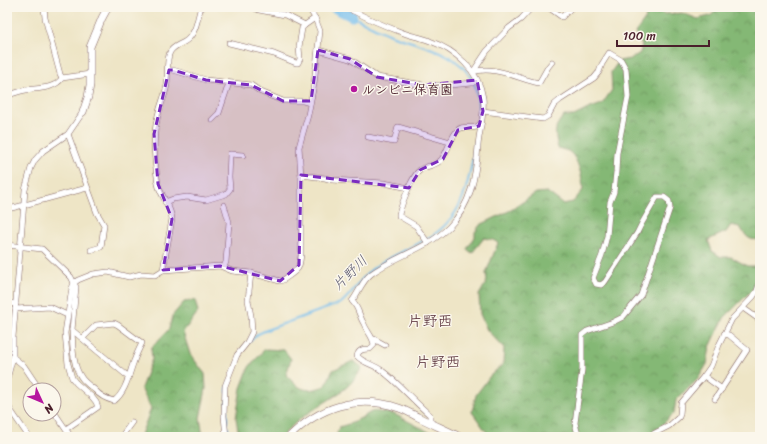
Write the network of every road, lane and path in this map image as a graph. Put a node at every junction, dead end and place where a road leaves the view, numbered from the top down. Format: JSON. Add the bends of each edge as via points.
{"nodes":[{"id":1,"x":44,"y":7,"type":"edge"},
{"id":2,"x":108,"y":7,"type":"edge"},
{"id":3,"x":201,"y":7,"type":"edge"},
{"id":4,"x":252,"y":7,"type":"edge"},
{"id":5,"x":308,"y":7,"type":"edge"},
{"id":6,"x":346,"y":7,"type":"edge"},
{"id":7,"x":363,"y":7,"type":"edge"},
{"id":8,"x":532,"y":7,"type":"edge"},
{"id":9,"x":548,"y":7,"type":"edge"},
{"id":10,"x":572,"y":7,"type":"edge"},
{"id":11,"x":353,"y":11,"type":"junction"},
{"id":12,"x":315,"y":18,"type":"junction"},
{"id":13,"x":305,"y":25,"type":"junction"},
{"id":14,"x":229,"y":43,"type":"dead end"},
{"id":15,"x":318,"y":50,"type":"junction"},
{"id":16,"x":552,"y":62,"type":"dead end"},
{"id":17,"x":169,"y":70,"type":"junction"},
{"id":18,"x":473,"y":72,"type":"junction"},
{"id":19,"x":90,"y":74,"type":"junction"},
{"id":20,"x":62,"y":78,"type":"junction"},
{"id":21,"x":475,"y":81,"type":"junction"},
{"id":22,"x":229,"y":83,"type":"junction"},
{"id":23,"x":7,"y":95,"type":"edge"},
{"id":24,"x":310,"y":103,"type":"junction"},
{"id":25,"x":483,"y":111,"type":"junction"},
{"id":26,"x":83,"y":112,"type":"joint"},
{"id":27,"x":212,"y":120,"type":"dead end"},
{"id":28,"x":481,"y":123,"type":"junction"},
{"id":29,"x":68,"y":134,"type":"junction"},
{"id":30,"x":368,"y":137,"type":"dead end"},
{"id":31,"x":450,"y":142,"type":"junction"},
{"id":32,"x":243,"y":155,"type":"dead end"},
{"id":33,"x":301,"y":175,"type":"junction"},
{"id":34,"x":87,"y":188,"type":"junction"},
{"id":35,"x":409,"y":188,"type":"junction"},
{"id":36,"x":165,"y":202,"type":"junction"},
{"id":37,"x":224,"y":205,"type":"dead end"},
{"id":38,"x":24,"y":206,"type":"junction"},
{"id":39,"x":7,"y":209,"type":"edge"},
{"id":40,"x":426,"y":241,"type":"junction"},
{"id":41,"x":7,"y":245,"type":"edge"},
{"id":42,"x":21,"y":246,"type":"junction"},
{"id":43,"x":91,"y":250,"type":"dead end"},
{"id":44,"x":224,"y":267,"type":"junction"},
{"id":45,"x":163,"y":270,"type":"junction"},
{"id":46,"x":251,"y":273,"type":"junction"},
{"id":47,"x":760,"y":281,"type":"edge"},
{"id":48,"x":74,"y":282,"type":"junction"},
{"id":49,"x":7,"y":303,"type":"edge"},
{"id":50,"x":16,"y":307,"type":"junction"},
{"id":51,"x":743,"y":308,"type":"junction"},
{"id":52,"x":67,"y":315,"type":"junction"},
{"id":53,"x":760,"y":320,"type":"edge"},
{"id":54,"x":72,"y":330,"type":"junction"},
{"id":55,"x":724,"y":334,"type":"junction"},
{"id":56,"x":83,"y":338,"type":"junction"},
{"id":57,"x":374,"y":339,"type":"junction"},
{"id":58,"x":385,"y":345,"type":"dead end"},
{"id":59,"x":13,"y":357,"type":"junction"},
{"id":60,"x":129,"y":376,"type":"junction"},
{"id":61,"x":704,"y":376,"type":"junction"},
{"id":62,"x":7,"y":379,"type":"edge"},
{"id":63,"x":35,"y":382,"type":"edge"},
{"id":64,"x":722,"y":389,"type":"junction"},
{"id":65,"x":715,"y":399,"type":"dead end"},
{"id":66,"x":7,"y":405,"type":"edge"},
{"id":67,"x":61,"y":422,"type":"edge"},
{"id":68,"x":132,"y":422,"type":"dead end"},
{"id":69,"x":430,"y":423,"type":"junction"},
{"id":70,"x":66,"y":430,"type":"junction"},
{"id":71,"x":30,"y":437,"type":"edge"},
{"id":72,"x":71,"y":437,"type":"edge"},
{"id":73,"x":121,"y":437,"type":"edge"},
{"id":74,"x":226,"y":437,"type":"edge"},
{"id":75,"x":289,"y":437,"type":"edge"},
{"id":76,"x":460,"y":437,"type":"edge"},
{"id":77,"x":580,"y":437,"type":"edge"},
{"id":78,"x":651,"y":437,"type":"edge"}],
"edges":[{"from":1,"to":20,"type":"street"},
{"from":2,"to":19,"type":"street","via":[[90,47]]},
{"from":3,"to":17,"type":"street","via":[[191,36],[171,50],[168,57]]},
{"from":4,"to":13,"type":"street","via":[[285,14]]},
{"from":5,"to":12,"type":"street"},
{"from":6,"to":11,"type":"street"},
{"from":7,"to":11,"type":"street"},
{"from":8,"to":18,"type":"street","via":[[487,51]]},
{"from":9,"to":10,"type":"street","via":[[562,17]]},
{"from":11,"to":18,"type":"street","via":[[411,36],[440,45],[460,58]]},
{"from":12,"to":13,"type":"street"},
{"from":12,"to":15,"type":"street","via":[[320,31]]},
{"from":13,"to":14,"type":"street","via":[[299,42],[300,59],[296,63],[274,54]]},
{"from":15,"to":21,"type":"street","via":[[350,60],[378,77],[423,85]]},
{"from":15,"to":24,"type":"street"},
{"from":16,"to":18,"type":"street","via":[[539,84],[489,70]]},
{"from":17,"to":22,"type":"street"},
{"from":17,"to":36,"type":"street","via":[[154,134],[158,184]]},
{"from":18,"to":21,"type":"street"},
{"from":19,"to":20,"type":"street"},
{"from":19,"to":26,"type":"street","via":[[88,97]]},
{"from":20,"to":23,"type":"street","via":[[60,82],[45,88]]},
{"from":21,"to":25,"type":"street","via":[[483,99]]},
{"from":22,"to":24,"type":"street","via":[[251,85],[283,101]]},
{"from":22,"to":27,"type":"street","via":[[219,113]]},
{"from":24,"to":33,"type":"street","via":[[299,147]]},
{"from":25,"to":28,"type":"street"},
{"from":25,"to":77,"type":"street","via":[[543,118],[548,116],[554,105],[600,72],[608,53],[624,64],[628,79],[628,97],[617,153],[607,236],[593,278],[596,284],[601,285],[605,282],[617,265],[657,197],[664,197],[669,201],[670,208],[641,294],[623,317],[582,335],[582,370],[575,423]]},
{"from":26,"to":29,"type":"street"},
{"from":28,"to":31,"type":"street","via":[[474,128],[458,130]]},
{"from":28,"to":40,"type":"street","via":[[476,169],[469,197],[456,220],[442,234]]},
{"from":29,"to":34,"type":"street"},
{"from":29,"to":38,"type":"street","via":[[43,151],[35,160],[28,177]]},
{"from":30,"to":31,"type":"street","via":[[394,142],[398,127]]},
{"from":31,"to":35,"type":"street","via":[[443,159],[420,170]]},
{"from":32,"to":36,"type":"street","via":[[230,154],[230,189],[226,194],[206,200],[187,197]]},
{"from":33,"to":35,"type":"street"},
{"from":33,"to":46,"type":"street","via":[[300,265],[283,281]]},
{"from":34,"to":38,"type":"street"},
{"from":34,"to":43,"type":"street","via":[[104,225],[101,247]]},
{"from":35,"to":40,"type":"street","via":[[399,216],[416,226]]},
{"from":36,"to":45,"type":"street","via":[[172,219]]},
{"from":37,"to":44,"type":"street","via":[[229,222]]},
{"from":38,"to":39,"type":"street"},
{"from":38,"to":42,"type":"street"},
{"from":40,"to":57,"type":"street","via":[[371,274],[352,301]]},
{"from":41,"to":42,"type":"street"},
{"from":42,"to":48,"type":"street","via":[[42,249],[72,277]]},
{"from":42,"to":50,"type":"street"},
{"from":44,"to":45,"type":"street"},
{"from":44,"to":46,"type":"street","via":[[232,271]]},
{"from":45,"to":48,"type":"street","via":[[155,275],[141,274],[129,277],[108,272],[93,274]]},
{"from":46,"to":74,"type":"street","via":[[248,300],[252,332],[237,355],[225,386]]},
{"from":47,"to":51,"type":"street","via":[[757,291]]},
{"from":48,"to":52,"type":"street"},
{"from":48,"to":54,"type":"street","via":[[76,294]]},
{"from":49,"to":50,"type":"street"},
{"from":50,"to":52,"type":"street","via":[[50,307]]},
{"from":50,"to":59,"type":"street"},
{"from":51,"to":53,"type":"street"},
{"from":51,"to":55,"type":"street","via":[[732,319]]},
{"from":52,"to":70,"type":"street","via":[[64,333],[72,378],[92,397],[98,407]]},
{"from":54,"to":56,"type":"street"},
{"from":54,"to":60,"type":"street","via":[[78,372],[97,393],[114,401],[120,395]]},
{"from":55,"to":61,"type":"street"},
{"from":55,"to":64,"type":"street","via":[[747,350]]},
{"from":56,"to":60,"type":"street"},
{"from":56,"to":60,"type":"street","via":[[96,325],[114,323],[142,343]]},
{"from":57,"to":58,"type":"street"},
{"from":57,"to":69,"type":"street","via":[[370,349],[363,349],[357,356],[380,370],[410,395],[430,415]]},
{"from":59,"to":62,"type":"street"},
{"from":59,"to":63,"type":"street","via":[[24,366]]},
{"from":61,"to":64,"type":"street"},
{"from":61,"to":78,"type":"street","via":[[681,403],[679,418]]},
{"from":64,"to":65,"type":"street"},
{"from":66,"to":71,"type":"street"},
{"from":67,"to":70,"type":"street"},
{"from":68,"to":73,"type":"street"},
{"from":69,"to":75,"type":"street","via":[[399,408],[376,402],[360,402],[343,404],[321,412]]},
{"from":69,"to":76,"type":"street"},
{"from":70,"to":72,"type":"street"}]}
